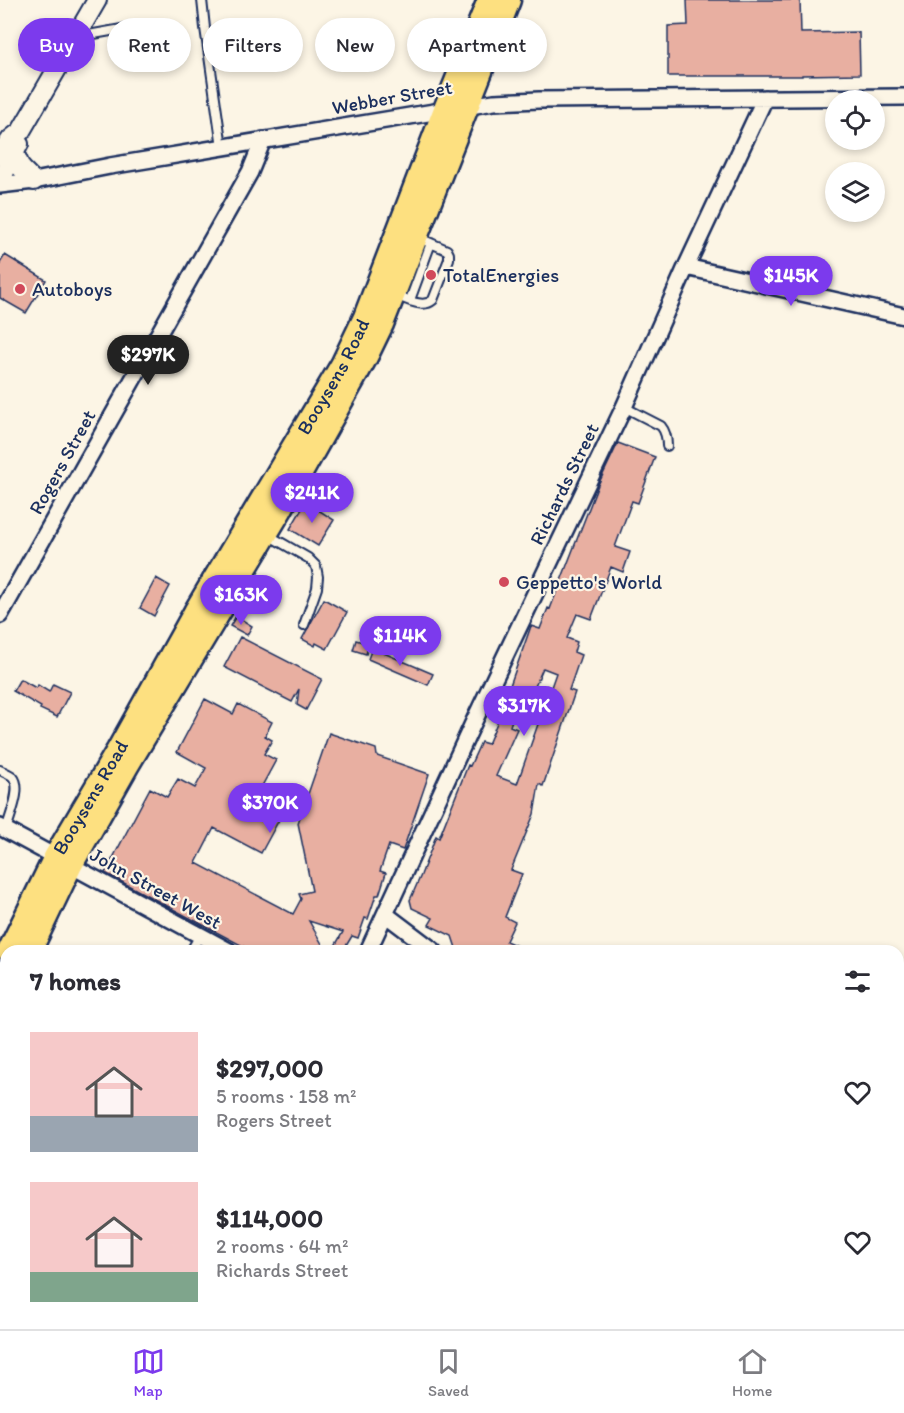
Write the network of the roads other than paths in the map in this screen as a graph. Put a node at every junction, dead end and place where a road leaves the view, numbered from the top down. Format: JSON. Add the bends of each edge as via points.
{"nodes":[{"id":1,"x":97,"y":0,"type":"edge"},
{"id":2,"x":202,"y":0,"type":"edge"},
{"id":3,"x":489,"y":0,"type":"edge"},
{"id":4,"x":509,"y":0,"type":"edge"},
{"id":5,"x":87,"y":18,"type":"edge"},
{"id":6,"x":56,"y":72,"type":"edge"},
{"id":7,"x":904,"y":97,"type":"edge"},
{"id":8,"x":765,"y":98,"type":"junction"},
{"id":9,"x":468,"y":106,"type":"junction"},
{"id":10,"x":445,"y":109,"type":"junction"},
{"id":11,"x":263,"y":140,"type":"junction"},
{"id":12,"x":222,"y":147,"type":"junction"},
{"id":13,"x":7,"y":155,"type":"edge"},
{"id":14,"x":33,"y":181,"type":"junction"},
{"id":15,"x":0,"y":183,"type":"edge"},
{"id":16,"x":423,"y":240,"type":"junction"},
{"id":17,"x":686,"y":267,"type":"junction"},
{"id":18,"x":402,"y":297,"type":"junction"},
{"id":19,"x":904,"y":316,"type":"edge"},
{"id":20,"x":624,"y":407,"type":"junction"},
{"id":21,"x":667,"y":446,"type":"dead end"},
{"id":22,"x":267,"y":534,"type":"junction"},
{"id":23,"x":0,"y":615,"type":"edge"},
{"id":24,"x":304,"y":625,"type":"dead end"},
{"id":25,"x":0,"y":770,"type":"edge"},
{"id":26,"x":3,"y":829,"type":"edge"},
{"id":27,"x":63,"y":861,"type":"junction"},
{"id":28,"x":385,"y":914,"type":"junction"},
{"id":29,"x":200,"y":935,"type":"junction"},
{"id":30,"x":13,"y":945,"type":"edge"},
{"id":31,"x":32,"y":945,"type":"edge"},
{"id":32,"x":194,"y":945,"type":"edge"},
{"id":33,"x":218,"y":945,"type":"edge"},
{"id":34,"x":371,"y":945,"type":"edge"},
{"id":35,"x":426,"y":945,"type":"edge"}],
"edges":[{"from":1,"to":5,"type":"street"},
{"from":2,"to":12,"type":"lane"},
{"from":3,"to":10,"type":"main road","name":"Booysens Road"},
{"from":4,"to":9,"type":"main road","name":"Booysens Road"},
{"from":6,"to":13,"type":"street","via":[[21,131],[20,143]]},
{"from":7,"to":8,"type":"street","name":"Webber Street"},
{"from":8,"to":9,"type":"street","name":"Webber Street","via":[[539,100]]},
{"from":8,"to":17,"type":"street","name":"Richards Street"},
{"from":9,"to":10,"type":"street","name":"Webber Street"},
{"from":9,"to":16,"type":"main road","name":"Booysens Road"},
{"from":10,"to":11,"type":"street","name":"Webber Street"},
{"from":10,"to":27,"type":"main road","name":"Booysens Road","via":[[365,316],[342,365],[195,612],[118,750]]},
{"from":11,"to":12,"type":"street","name":"Webber Street"},
{"from":11,"to":23,"type":"street","name":"Rogers Street","via":[[250,172]]},
{"from":12,"to":14,"type":"street","name":"Webber Street"},
{"from":13,"to":14,"type":"street"},
{"from":13,"to":15,"type":"street"},
{"from":14,"to":15,"type":"street","name":"Webber Street"},
{"from":16,"to":18,"type":"main road","name":"Booysens Road"},
{"from":16,"to":18,"type":"lane","via":[[447,250],[449,259],[429,304]]},
{"from":17,"to":19,"type":"street"},
{"from":17,"to":20,"type":"street","name":"Richards Street"},
{"from":18,"to":22,"type":"main road","name":"Booysens Road","via":[[382,324]]},
{"from":20,"to":21,"type":"lane","via":[[661,426]]},
{"from":20,"to":28,"type":"street","name":"Richards Street"},
{"from":22,"to":24,"type":"lane","via":[[316,567],[317,588]]},
{"from":22,"to":27,"type":"main road","name":"Booysens Road","via":[[127,766]]},
{"from":25,"to":26,"type":"lane","via":[[17,784]]},
{"from":26,"to":27,"type":"street","name":"John Street West"},
{"from":27,"to":29,"type":"street","name":"John Street West"},
{"from":27,"to":30,"type":"main road","name":"Booysens Road"},
{"from":27,"to":31,"type":"main road","name":"Booysens Road"},
{"from":28,"to":34,"type":"street","name":"Richards Street"},
{"from":28,"to":35,"type":"street"},
{"from":29,"to":32,"type":"lane"},
{"from":29,"to":33,"type":"street","name":"John Street West"}]}
